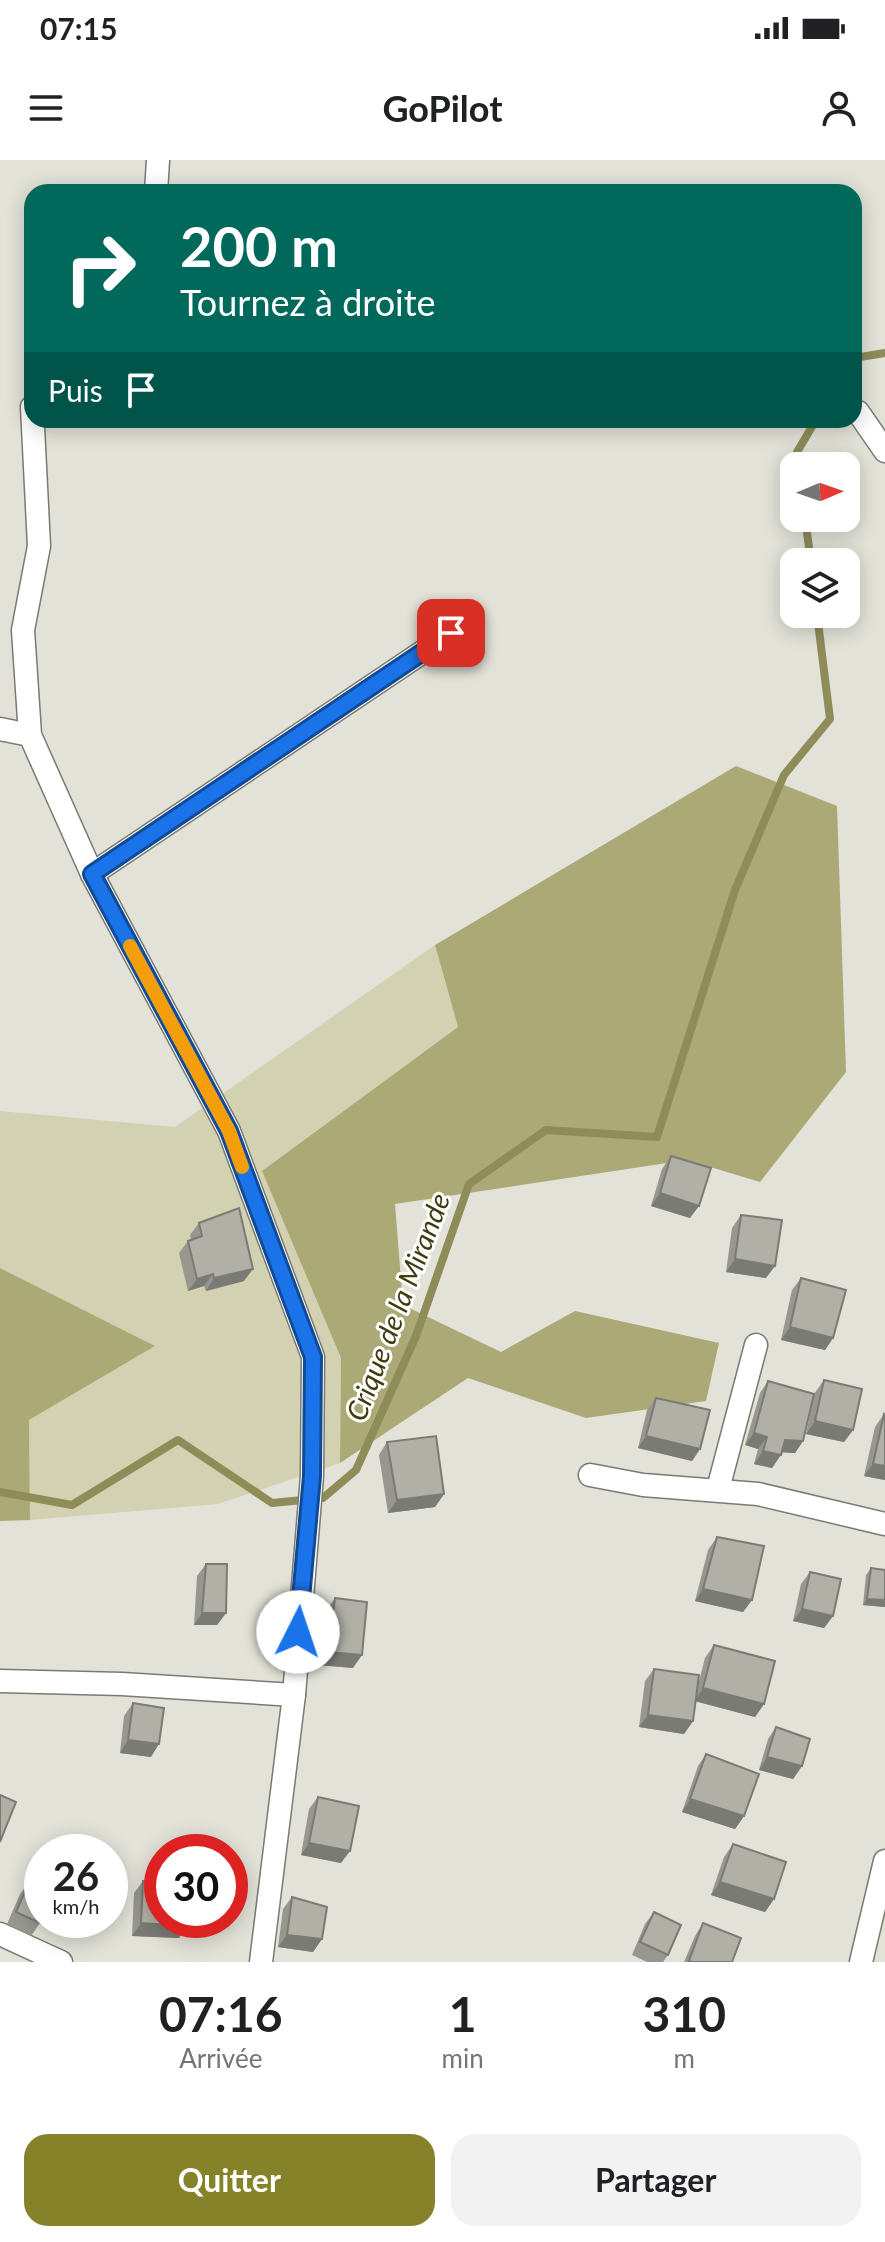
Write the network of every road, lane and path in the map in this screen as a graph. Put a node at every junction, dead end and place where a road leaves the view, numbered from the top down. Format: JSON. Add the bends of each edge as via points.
{"nodes":[{"id":1,"x":158,"y":160,"type":"edge"},
{"id":2,"x":156,"y":184,"type":"edge"},
{"id":3,"x":862,"y":418,"type":"edge"},
{"id":4,"x":33,"y":428,"type":"edge"},
{"id":5,"x":885,"y":451,"type":"edge"},
{"id":6,"x":451,"y":633,"type":"dead end"},
{"id":7,"x":0,"y":729,"type":"edge"},
{"id":8,"x":30,"y":735,"type":"junction"},
{"id":9,"x":92,"y":874,"type":"junction"},
{"id":10,"x":756,"y":1345,"type":"dead end"},
{"id":11,"x":590,"y":1475,"type":"dead end"},
{"id":12,"x":718,"y":1489,"type":"junction"},
{"id":13,"x":885,"y":1524,"type":"edge"},
{"id":14,"x":0,"y":1681,"type":"edge"},
{"id":15,"x":294,"y":1695,"type":"junction"},
{"id":16,"x":885,"y":1861,"type":"edge"},
{"id":17,"x":0,"y":1934,"type":"edge"},
{"id":18,"x":61,"y":1962,"type":"edge"},
{"id":19,"x":261,"y":1962,"type":"edge"},
{"id":20,"x":861,"y":1962,"type":"edge"}],
"edges":[{"from":1,"to":2,"type":"street"},
{"from":3,"to":5,"type":"street"},
{"from":4,"to":8,"type":"street","via":[[39,546],[23,630]]},
{"from":6,"to":9,"type":"street"},
{"from":7,"to":8,"type":"street"},
{"from":8,"to":9,"type":"street"},
{"from":9,"to":15,"type":"street","via":[[229,1131],[313,1357],[312,1476]]},
{"from":10,"to":12,"type":"street"},
{"from":11,"to":12,"type":"street","via":[[643,1485]]},
{"from":12,"to":13,"type":"street"},
{"from":14,"to":15,"type":"street"},
{"from":15,"to":19,"type":"street"},
{"from":16,"to":20,"type":"street"},
{"from":17,"to":18,"type":"street"}]}
